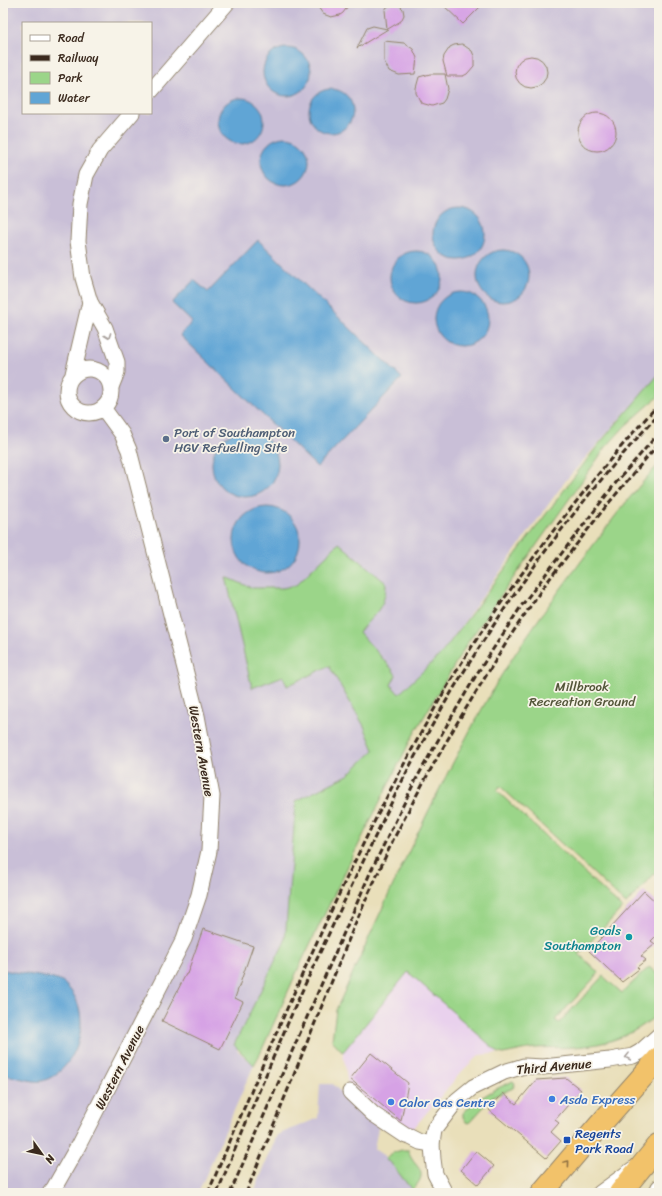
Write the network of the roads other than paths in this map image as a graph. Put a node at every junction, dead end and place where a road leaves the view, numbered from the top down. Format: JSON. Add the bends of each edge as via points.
{"nodes":[{"id":1,"x":227,"y":3,"type":"edge"},
{"id":2,"x":152,"y":90,"type":"edge"},
{"id":3,"x":131,"y":114,"type":"edge"},
{"id":4,"x":90,"y":302,"type":"junction"},
{"id":5,"x":73,"y":374,"type":"junction"},
{"id":6,"x":111,"y":387,"type":"junction"},
{"id":7,"x":103,"y":408,"type":"junction"},
{"id":8,"x":659,"y":1035,"type":"edge"},
{"id":9,"x":659,"y":1058,"type":"edge"},
{"id":10,"x":350,"y":1092,"type":"dead end"},
{"id":11,"x":432,"y":1144,"type":"junction"},
{"id":12,"x":652,"y":1153,"type":"edge"},
{"id":13,"x":659,"y":1187,"type":"edge"},
{"id":14,"x":50,"y":1193,"type":"edge"},
{"id":15,"x":445,"y":1193,"type":"edge"},
{"id":16,"x":542,"y":1193,"type":"edge"},
{"id":17,"x":600,"y":1193,"type":"edge"},
{"id":18,"x":620,"y":1193,"type":"edge"},
{"id":19,"x":656,"y":1193,"type":"edge"}],
"edges":[{"from":1,"to":2,"type":"street"},
{"from":3,"to":4,"type":"street","via":[[100,150],[86,175],[80,204],[78,241],[83,278]]},
{"from":4,"to":5,"type":"street"},
{"from":4,"to":6,"type":"street","one_way":true,"via":[[105,328],[117,362],[117,372]]},
{"from":5,"to":6,"type":"street","via":[[86,368],[99,371],[105,375]]},
{"from":5,"to":7,"type":"street","via":[[66,391],[71,405],[90,413]]},
{"from":6,"to":7,"type":"street","via":[[108,402]]},
{"from":7,"to":14,"type":"street","name":"Western Avenue","via":[[122,434],[129,450],[197,716],[212,796],[208,851],[199,895],[184,939],[78,1146]]},
{"from":8,"to":11,"type":"street","name":"Third Avenue","one_way":true,"via":[[632,1056],[543,1067],[524,1066],[490,1077],[457,1100],[434,1130]]},
{"from":16,"to":9,"type":"highway","one_way":true},
{"from":10,"to":11,"type":"street","via":[[372,1114],[406,1136]]},
{"from":11,"to":15,"type":"street","name":"Third Avenue","via":[[435,1174]]},
{"from":12,"to":17,"type":"street"},
{"from":12,"to":18,"type":"highway"},
{"from":13,"to":19,"type":"street"}]}
